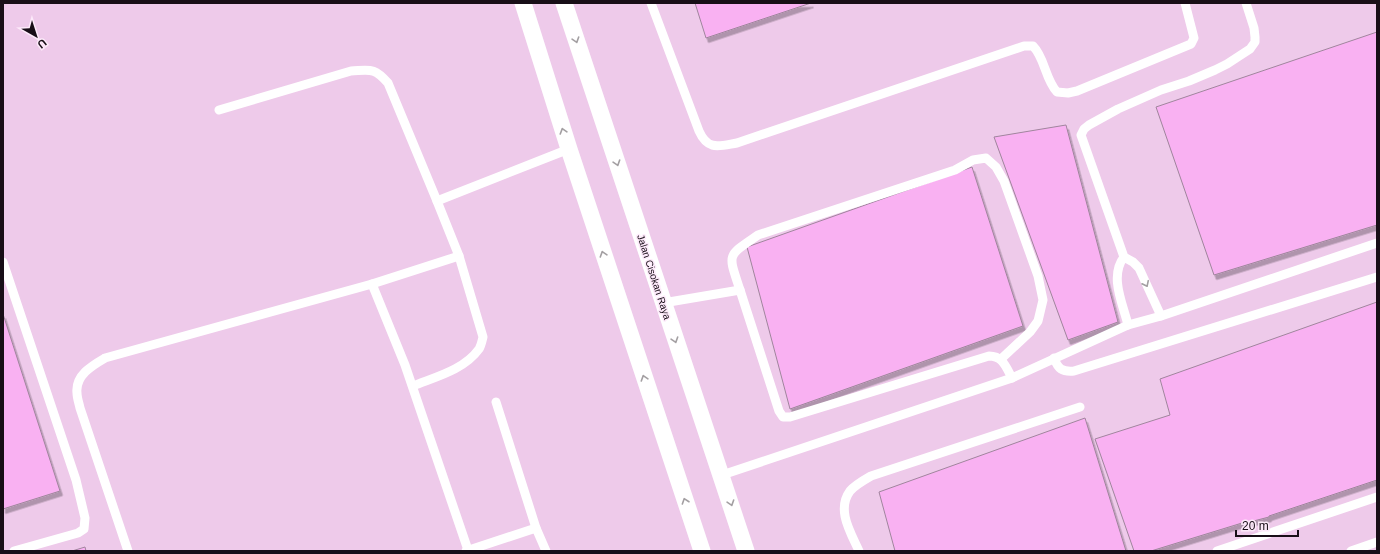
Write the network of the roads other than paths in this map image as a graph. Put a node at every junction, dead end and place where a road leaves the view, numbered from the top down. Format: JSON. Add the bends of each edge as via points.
{"nodes":[{"id":1,"x":523,"y":3,"type":"edge"},
{"id":2,"x":564,"y":3,"type":"edge"},
{"id":3,"x":651,"y":3,"type":"edge"},
{"id":4,"x":1185,"y":3,"type":"edge"},
{"id":5,"x":1246,"y":3,"type":"edge"},
{"id":6,"x":219,"y":110,"type":"dead end"},
{"id":7,"x":568,"y":149,"type":"junction"},
{"id":8,"x":437,"y":201,"type":"junction"},
{"id":9,"x":1377,"y":243,"type":"edge"},
{"id":10,"x":459,"y":256,"type":"junction"},
{"id":11,"x":1124,"y":257,"type":"junction"},
{"id":12,"x":3,"y":262,"type":"edge"},
{"id":13,"x":1377,"y":277,"type":"edge"},
{"id":14,"x":372,"y":284,"type":"junction"},
{"id":15,"x":740,"y":290,"type":"junction"},
{"id":16,"x":663,"y":303,"type":"junction"},
{"id":17,"x":1161,"y":316,"type":"junction"},
{"id":18,"x":1128,"y":325,"type":"junction"},
{"id":19,"x":1054,"y":358,"type":"junction"},
{"id":20,"x":1001,"y":359,"type":"junction"},
{"id":21,"x":1012,"y":378,"type":"junction"},
{"id":22,"x":412,"y":386,"type":"junction"},
{"id":23,"x":496,"y":402,"type":"dead end"},
{"id":24,"x":1080,"y":407,"type":"dead end"},
{"id":25,"x":722,"y":475,"type":"junction"},
{"id":26,"x":1377,"y":497,"type":"edge"},
{"id":27,"x":536,"y":528,"type":"junction"},
{"id":28,"x":1377,"y":542,"type":"edge"},
{"id":29,"x":14,"y":551,"type":"edge"},
{"id":30,"x":128,"y":551,"type":"edge"},
{"id":31,"x":467,"y":551,"type":"edge"},
{"id":32,"x":546,"y":551,"type":"edge"},
{"id":33,"x":702,"y":551,"type":"edge"},
{"id":34,"x":746,"y":551,"type":"edge"},
{"id":35,"x":859,"y":551,"type":"edge"},
{"id":36,"x":1217,"y":551,"type":"edge"},
{"id":37,"x":1351,"y":551,"type":"edge"}],
"edges":[{"from":7,"to":1,"type":"street","one_way":true},
{"from":2,"to":16,"type":"street","name":"Jalan Cisokan Raya","one_way":true},
{"from":3,"to":4,"type":"lane","via":[[699,132],[706,143],[717,146],[737,143],[1024,46],[1036,49],[1057,92],[1076,91],[1191,44],[1194,38]]},
{"from":5,"to":11,"type":"lane","via":[[1255,37],[1250,49],[1215,70],[1118,109],[1084,129],[1081,135]]},
{"from":6,"to":8,"type":"lane","via":[[351,71],[371,70],[380,74],[388,83]]},
{"from":7,"to":8,"type":"lane"},
{"from":33,"to":7,"type":"street","one_way":true},
{"from":8,"to":10,"type":"lane"},
{"from":9,"to":17,"type":"lane"},
{"from":10,"to":14,"type":"lane"},
{"from":10,"to":22,"type":"lane","via":[[483,337],[480,348],[451,371]]},
{"from":11,"to":17,"type":"lane","one_way":true,"via":[[1139,268]]},
{"from":11,"to":18,"type":"lane","via":[[1119,263],[1116,275]]},
{"from":12,"to":29,"type":"lane","via":[[76,480],[85,518],[84,529],[78,533]]},
{"from":13,"to":19,"type":"lane","via":[[1074,371],[1066,372],[1058,367]]},
{"from":14,"to":22,"type":"lane"},
{"from":14,"to":30,"type":"lane","via":[[105,358],[87,369],[76,392]]},
{"from":15,"to":16,"type":"lane"},
{"from":15,"to":20,"type":"lane","via":[[783,417],[989,356]]},
{"from":15,"to":20,"type":"lane","via":[[731,262],[733,254],[758,235],[955,170],[973,160],[986,158],[996,166],[1004,181],[1038,276],[1043,300],[1038,321]]},
{"from":16,"to":25,"type":"street","name":"Jalan Cisokan Raya","one_way":true},
{"from":17,"to":18,"type":"lane"},
{"from":18,"to":19,"type":"lane"},
{"from":19,"to":21,"type":"lane"},
{"from":20,"to":21,"type":"lane"},
{"from":21,"to":25,"type":"lane"},
{"from":22,"to":31,"type":"lane"},
{"from":23,"to":27,"type":"lane"},
{"from":24,"to":35,"type":"lane","via":[[871,476],[851,491],[845,501],[844,515]]},
{"from":25,"to":34,"type":"street","name":"Jalan Cisokan Raya","one_way":true},
{"from":26,"to":36,"type":"lane"},
{"from":27,"to":31,"type":"lane"},
{"from":27,"to":32,"type":"lane"},
{"from":28,"to":37,"type":"lane"}]}
